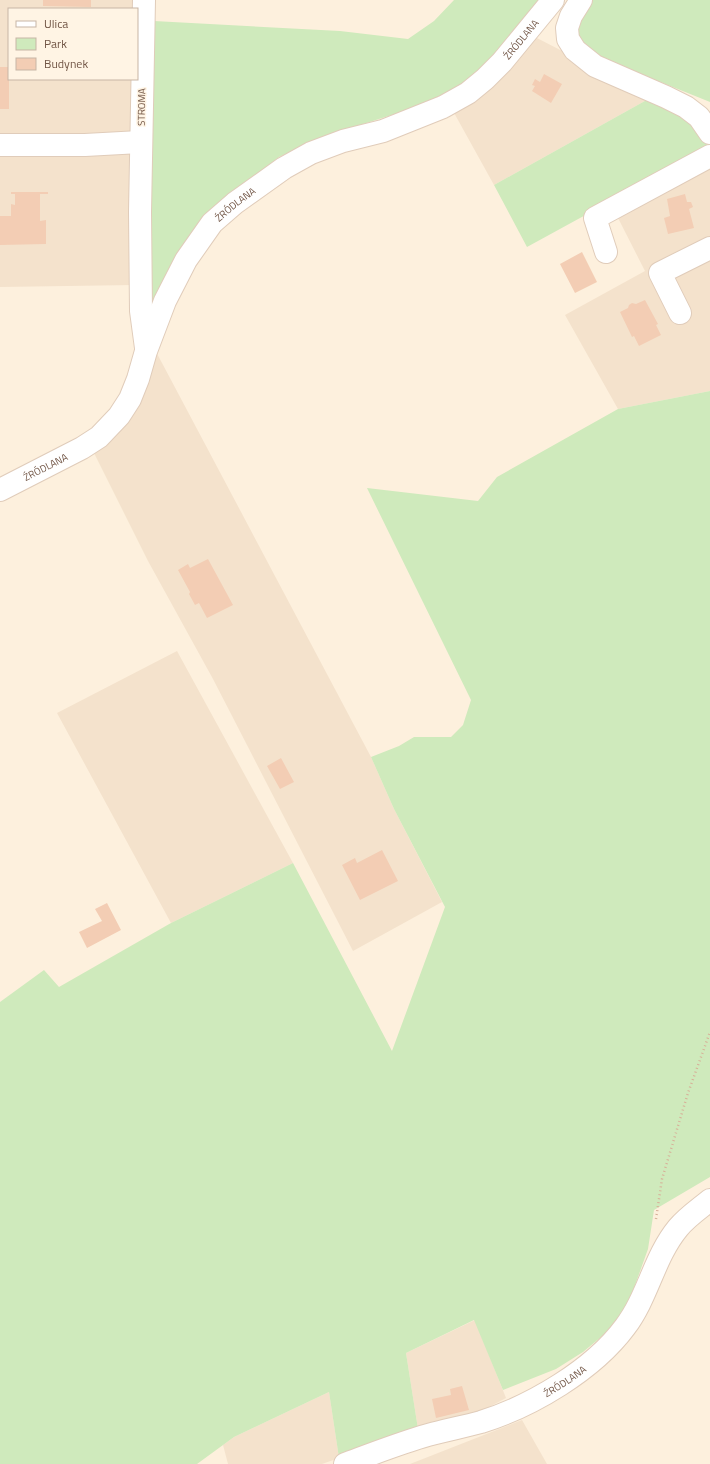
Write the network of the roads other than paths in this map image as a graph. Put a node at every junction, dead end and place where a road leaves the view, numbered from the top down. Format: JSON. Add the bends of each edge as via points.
{"nodes":[{"id":1,"x":144,"y":0,"type":"edge"},
{"id":2,"x":553,"y":0,"type":"edge"},
{"id":3,"x":580,"y":0,"type":"edge"},
{"id":4,"x":710,"y":133,"type":"edge"},
{"id":5,"x":140,"y":142,"type":"junction"},
{"id":6,"x":0,"y":145,"type":"edge"},
{"id":7,"x":710,"y":156,"type":"edge"},
{"id":8,"x":710,"y":248,"type":"edge"},
{"id":9,"x":606,"y":252,"type":"dead end"},
{"id":10,"x":680,"y":312,"type":"dead end"},
{"id":11,"x":146,"y":350,"type":"junction"},
{"id":12,"x":0,"y":490,"type":"edge"},
{"id":13,"x":710,"y":1200,"type":"edge"},
{"id":14,"x":345,"y":1464,"type":"edge"}],
"edges":[{"from":1,"to":5,"type":"street","name":"STROMA"},
{"from":2,"to":11,"type":"street","name":"ŹRÓDLANA","via":[[502,62],[468,93],[383,131],[343,141],[311,153],[284,168],[229,208],[212,223],[186,260]]},
{"from":3,"to":4,"type":"street","via":[[567,28],[568,39],[575,50],[595,66],[686,107],[699,118]]},
{"from":5,"to":6,"type":"street"},
{"from":5,"to":11,"type":"street","name":"STROMA","via":[[141,311]]},
{"from":7,"to":9,"type":"street","via":[[595,218]]},
{"from":8,"to":10,"type":"street","via":[[660,273]]},
{"from":11,"to":12,"type":"street","name":"ŹRÓDLANA","via":[[130,399],[119,416],[99,437]]},
{"from":13,"to":14,"type":"street","name":"ŹRÓDLANA","via":[[678,1229],[625,1327],[600,1354],[564,1381],[524,1405],[480,1422],[428,1435]]}]}
